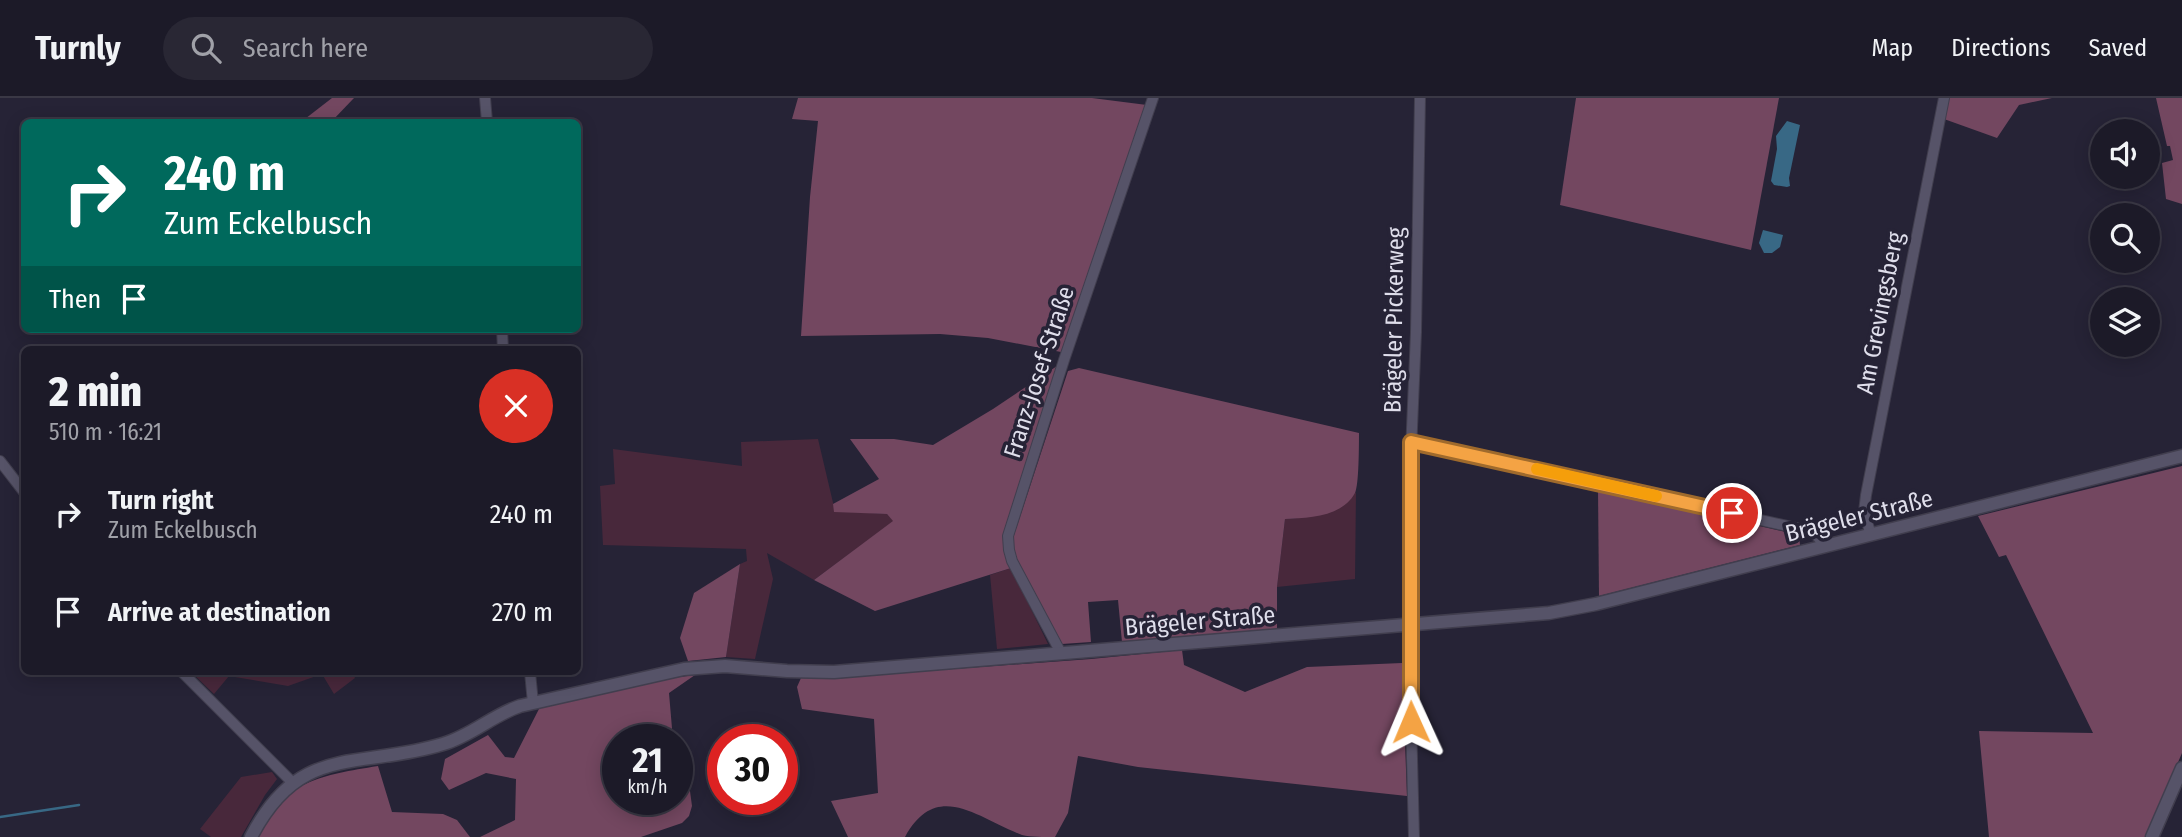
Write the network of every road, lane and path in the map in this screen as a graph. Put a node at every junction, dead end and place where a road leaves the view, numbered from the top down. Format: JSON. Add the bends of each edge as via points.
{"nodes":[{"id":1,"x":485,"y":98,"type":"edge"},
{"id":2,"x":1153,"y":98,"type":"edge"},
{"id":3,"x":1420,"y":98,"type":"edge"},
{"id":4,"x":1944,"y":98,"type":"edge"},
{"id":5,"x":488,"y":119,"type":"edge"},
{"id":6,"x":1411,"y":442,"type":"junction"},
{"id":7,"x":2182,"y":456,"type":"edge"},
{"id":8,"x":0,"y":461,"type":"edge"},
{"id":9,"x":21,"y":488,"type":"edge"},
{"id":10,"x":1871,"y":535,"type":"junction"},
{"id":11,"x":1825,"y":546,"type":"junction"},
{"id":12,"x":1410,"y":625,"type":"junction"},
{"id":13,"x":1061,"y":653,"type":"junction"},
{"id":14,"x":185,"y":675,"type":"edge"},
{"id":15,"x":530,"y":675,"type":"edge"},
{"id":16,"x":533,"y":702,"type":"junction"},
{"id":17,"x":2182,"y":768,"type":"edge"},
{"id":18,"x":293,"y":783,"type":"junction"},
{"id":19,"x":251,"y":837,"type":"edge"},
{"id":20,"x":1414,"y":837,"type":"edge"},
{"id":21,"x":2152,"y":837,"type":"edge"}],
"edges":[{"from":1,"to":5,"type":"street"},
{"from":2,"to":13,"type":"street","name":"Franz-Josef-Straße","via":[[1008,536],[1012,561]]},
{"from":3,"to":6,"type":"street","name":"Brägeler Pickerweg"},
{"from":4,"to":10,"type":"street","name":"Am Grevingsberg","via":[[1866,495],[1864,512]]},
{"from":6,"to":11,"type":"street","via":[[1810,531]]},
{"from":6,"to":12,"type":"street","name":"Brägeler Pickerweg"},
{"from":7,"to":10,"type":"street","name":"Brägeler Straße"},
{"from":8,"to":9,"type":"street"},
{"from":10,"to":11,"type":"street","name":"Brägeler Straße"},
{"from":11,"to":12,"type":"street","name":"Brägeler Straße","via":[[1573,609]]},
{"from":12,"to":13,"type":"street","name":"Brägeler Straße"},
{"from":12,"to":20,"type":"street","name":"Brägeler Pickerweg"},
{"from":13,"to":16,"type":"street","name":"Brägeler Straße","via":[[834,672],[694,667]]},
{"from":14,"to":18,"type":"street"},
{"from":15,"to":16,"type":"street"},
{"from":16,"to":18,"type":"street","name":"Brägeler Straße","via":[[446,743],[331,765]]},
{"from":17,"to":21,"type":"street"},
{"from":18,"to":19,"type":"street","name":"Brägeler Straße","via":[[273,800]]}]}
